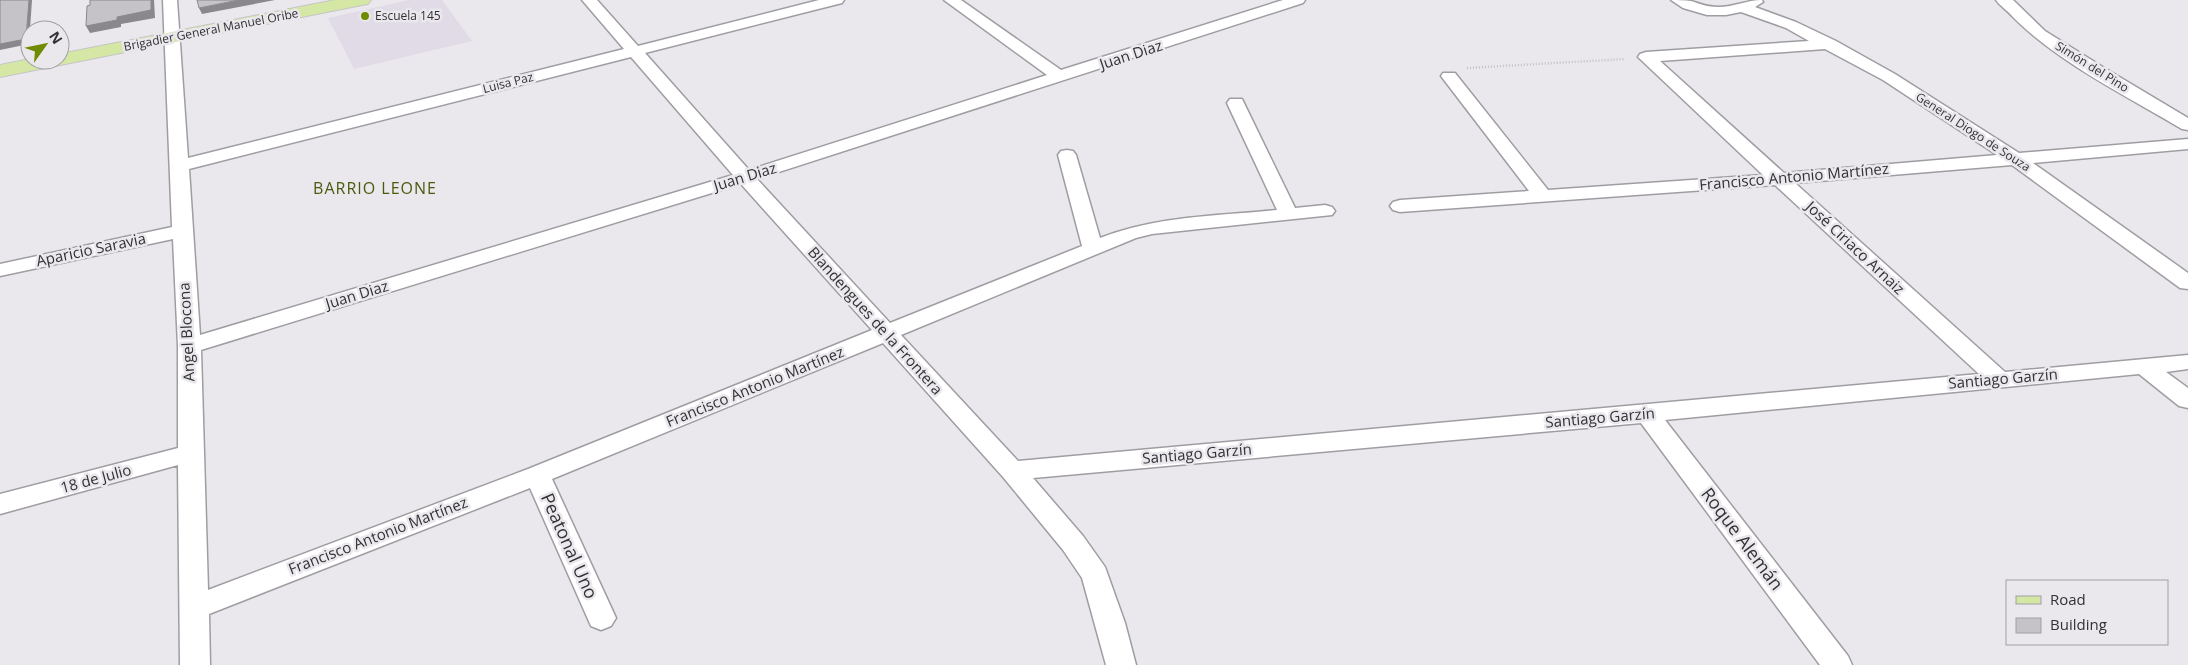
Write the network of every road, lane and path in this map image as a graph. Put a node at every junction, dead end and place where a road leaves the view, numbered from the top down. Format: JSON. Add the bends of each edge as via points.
{"nodes":[{"id":1,"x":170,"y":0,"type":"edge"},
{"id":2,"x":324,"y":0,"type":"edge"},
{"id":3,"x":362,"y":0,"type":"edge"},
{"id":4,"x":589,"y":0,"type":"edge"},
{"id":5,"x":837,"y":0,"type":"edge"},
{"id":6,"x":951,"y":0,"type":"edge"},
{"id":7,"x":1298,"y":0,"type":"edge"},
{"id":8,"x":1678,"y":0,"type":"edge"},
{"id":9,"x":1762,"y":0,"type":"edge"},
{"id":10,"x":2003,"y":0,"type":"edge"},
{"id":11,"x":1743,"y":8,"type":"junction"},
{"id":12,"x":173,"y":35,"type":"junction"},
{"id":13,"x":1830,"y":44,"type":"junction"},
{"id":14,"x":70,"y":50,"type":"edge"},
{"id":15,"x":633,"y":51,"type":"junction"},
{"id":16,"x":1646,"y":57,"type":"junction"},
{"id":17,"x":20,"y":58,"type":"edge"},
{"id":18,"x":70,"y":58,"type":"edge"},
{"id":19,"x":0,"y":62,"type":"edge"},
{"id":20,"x":20,"y":67,"type":"edge"},
{"id":21,"x":0,"y":71,"type":"edge"},
{"id":22,"x":1449,"y":76,"type":"joint"},
{"id":23,"x":1060,"y":77,"type":"junction"},
{"id":24,"x":1236,"y":102,"type":"dead end"},
{"id":25,"x":2188,"y":126,"type":"edge"},
{"id":26,"x":2188,"y":144,"type":"edge"},
{"id":27,"x":1067,"y":155,"type":"dead end"},
{"id":28,"x":2016,"y":158,"type":"junction"},
{"id":29,"x":180,"y":166,"type":"junction"},
{"id":30,"x":745,"y":177,"type":"junction"},
{"id":31,"x":1780,"y":179,"type":"junction"},
{"id":32,"x":1542,"y":195,"type":"junction"},
{"id":33,"x":1400,"y":206,"type":"dead end"},
{"id":34,"x":1325,"y":211,"type":"dead end"},
{"id":35,"x":1289,"y":215,"type":"junction"},
{"id":36,"x":182,"y":231,"type":"junction"},
{"id":37,"x":1093,"y":249,"type":"junction"},
{"id":38,"x":0,"y":270,"type":"edge"},
{"id":39,"x":2188,"y":284,"type":"edge"},
{"id":40,"x":887,"y":334,"type":"junction"},
{"id":41,"x":189,"y":346,"type":"junction"},
{"id":42,"x":2188,"y":362,"type":"edge"},
{"id":43,"x":2143,"y":366,"type":"junction"},
{"id":44,"x":1998,"y":379,"type":"junction"},
{"id":45,"x":2188,"y":400,"type":"edge"},
{"id":46,"x":1647,"y":414,"type":"junction"},
{"id":47,"x":192,"y":454,"type":"junction"},
{"id":48,"x":1012,"y":471,"type":"junction"},
{"id":49,"x":537,"y":475,"type":"junction"},
{"id":50,"x":0,"y":504,"type":"edge"},
{"id":51,"x":195,"y":607,"type":"junction"},
{"id":52,"x":600,"y":618,"type":"dead end"},
{"id":53,"x":195,"y":665,"type":"edge"},
{"id":54,"x":1121,"y":665,"type":"edge"},
{"id":55,"x":1837,"y":665,"type":"edge"}],
"edges":[{"from":1,"to":12,"type":"street","name":"Angel Blocona"},
{"from":2,"to":12,"type":"main road","name":"Brigadier General Manuel Oribe"},
{"from":3,"to":12,"type":"main road","name":"Brigadier General Manuel Oribe"},
{"from":4,"to":15,"type":"street","name":"Blandengues de la Frontera"},
{"from":5,"to":15,"type":"street","name":"Luisa Paz"},
{"from":6,"to":23,"type":"street"},
{"from":7,"to":23,"type":"street","name":"Juan Diaz"},
{"from":8,"to":11,"type":"street","via":[[1707,12]]},
{"from":9,"to":11,"type":"street"},
{"from":10,"to":25,"type":"street","name":"Simón del Pino","via":[[2036,31],[2072,56]]},
{"from":11,"to":13,"type":"street","name":"General Diogo de Souza","via":[[1791,25]]},
{"from":12,"to":14,"type":"main road","name":"Brigadier General Manuel Oribe"},
{"from":12,"to":18,"type":"main road","name":"Brigadier General Manuel Oribe"},
{"from":12,"to":29,"type":"street","name":"Angel Blocona"},
{"from":13,"to":16,"type":"street"},
{"from":13,"to":28,"type":"street","name":"General Diogo de Souza"},
{"from":15,"to":29,"type":"street","name":"Luisa Paz"},
{"from":15,"to":30,"type":"street","name":"Blandengues de la Frontera"},
{"from":16,"to":22,"type":"path","via":[[1461,69],[1451,70]]},
{"from":16,"to":31,"type":"street","name":"José Ciriaco Arnaiz"},
{"from":17,"to":19,"type":"main road"},
{"from":20,"to":21,"type":"main road","name":"Brigadier General Manuel Oribe"},
{"from":22,"to":32,"type":"street"},
{"from":23,"to":30,"type":"street","name":"Juan Diaz"},
{"from":24,"to":35,"type":"street"},
{"from":26,"to":28,"type":"street","name":"Francisco Antonio Martínez"},
{"from":27,"to":37,"type":"street"},
{"from":28,"to":31,"type":"street","name":"Francisco Antonio Martínez"},
{"from":28,"to":39,"type":"street","name":"General Diogo de Souza"},
{"from":29,"to":36,"type":"street","name":"Angel Blocona"},
{"from":30,"to":40,"type":"street","name":"Blandengues de la Frontera"},
{"from":30,"to":41,"type":"street","name":"Juan Diaz"},
{"from":31,"to":32,"type":"street","name":"Francisco Antonio Martínez"},
{"from":31,"to":44,"type":"street","name":"José Ciriaco Arnaiz"},
{"from":32,"to":33,"type":"street","name":"Francisco Antonio Martínez"},
{"from":34,"to":35,"type":"street","name":"Francisco Antonio Martínez"},
{"from":35,"to":37,"type":"street","name":"Francisco Antonio Martínez","via":[[1151,228]]},
{"from":36,"to":38,"type":"street","name":"Aparicio Saravia"},
{"from":36,"to":41,"type":"street","name":"Angel Blocona"},
{"from":37,"to":40,"type":"street","name":"Francisco Antonio Martínez"},
{"from":40,"to":48,"type":"street","name":"Blandengues de la Frontera"},
{"from":40,"to":49,"type":"street","name":"Francisco Antonio Martínez"},
{"from":41,"to":47,"type":"street","name":"Angel Blocona"},
{"from":42,"to":43,"type":"street","name":"Santiago Garzín"},
{"from":43,"to":44,"type":"street","name":"Santiago Garzín"},
{"from":43,"to":45,"type":"street"},
{"from":44,"to":46,"type":"street","name":"Santiago Garzín"},
{"from":46,"to":48,"type":"street","name":"Santiago Garzín"},
{"from":46,"to":55,"type":"street","name":"Roque Alemán"},
{"from":47,"to":50,"type":"street","name":"18 de Julio"},
{"from":47,"to":51,"type":"street","name":"Angel Blocona"},
{"from":48,"to":54,"type":"street","name":"Blandengues de la Frontera","via":[[1073,543],[1094,575]]},
{"from":49,"to":51,"type":"street","name":"Francisco Antonio Martínez"},
{"from":49,"to":52,"type":"street","name":"Peatonal Uno"},
{"from":51,"to":53,"type":"street","name":"Angel Blocona"}]}
